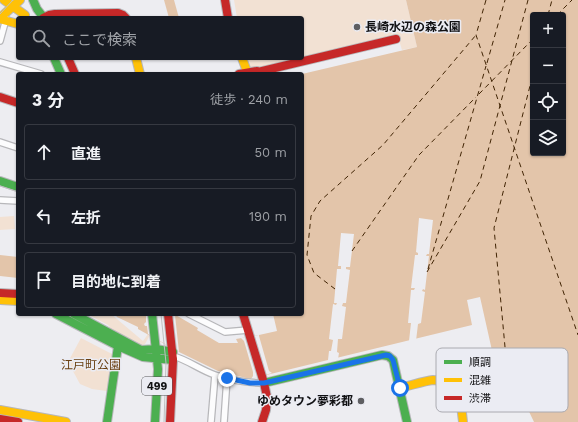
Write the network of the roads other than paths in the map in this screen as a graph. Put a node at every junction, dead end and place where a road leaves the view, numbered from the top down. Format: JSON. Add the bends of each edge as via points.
{"nodes":[{"id":1,"x":33,"y":0,"type":"edge"},
{"id":2,"x":225,"y":0,"type":"edge"},
{"id":3,"x":230,"y":0,"type":"edge"},
{"id":4,"x":2,"y":1,"type":"edge"},
{"id":5,"x":12,"y":9,"type":"edge"},
{"id":6,"x":37,"y":9,"type":"junction"},
{"id":7,"x":26,"y":16,"type":"edge"},
{"id":8,"x":42,"y":16,"type":"edge"},
{"id":9,"x":47,"y":16,"type":"edge"},
{"id":10,"x":124,"y":16,"type":"edge"},
{"id":11,"x":228,"y":16,"type":"edge"},
{"id":12,"x":232,"y":16,"type":"edge"},
{"id":13,"x":16,"y":19,"type":"edge"},
{"id":14,"x":396,"y":39,"type":"dead end"},
{"id":15,"x":0,"y":41,"type":"edge"},
{"id":16,"x":55,"y":60,"type":"edge"},
{"id":17,"x":69,"y":60,"type":"edge"},
{"id":18,"x":136,"y":60,"type":"edge"},
{"id":19,"x":238,"y":60,"type":"edge"},
{"id":20,"x":242,"y":60,"type":"edge"},
{"id":21,"x":0,"y":62,"type":"edge"},
{"id":22,"x":34,"y":72,"type":"edge"},
{"id":23,"x":60,"y":72,"type":"edge"},
{"id":24,"x":75,"y":72,"type":"edge"},
{"id":25,"x":140,"y":72,"type":"edge"},
{"id":26,"x":242,"y":72,"type":"edge"},
{"id":27,"x":243,"y":72,"type":"edge"},
{"id":28,"x":261,"y":72,"type":"edge"},
{"id":29,"x":0,"y":97,"type":"edge"},
{"id":30,"x":16,"y":102,"type":"edge"},
{"id":31,"x":0,"y":142,"type":"edge"},
{"id":32,"x":16,"y":147,"type":"edge"},
{"id":33,"x":0,"y":181,"type":"edge"},
{"id":34,"x":16,"y":186,"type":"edge"},
{"id":35,"x":0,"y":200,"type":"edge"},
{"id":36,"x":16,"y":201,"type":"edge"},
{"id":37,"x":0,"y":293,"type":"edge"},
{"id":38,"x":16,"y":294,"type":"edge"},
{"id":39,"x":0,"y":300,"type":"edge"},
{"id":40,"x":16,"y":301,"type":"edge"},
{"id":41,"x":60,"y":316,"type":"edge"},
{"id":42,"x":78,"y":316,"type":"edge"},
{"id":43,"x":152,"y":316,"type":"edge"},
{"id":44,"x":168,"y":316,"type":"edge"},
{"id":45,"x":193,"y":316,"type":"edge"},
{"id":46,"x":245,"y":316,"type":"edge"},
{"id":47,"x":249,"y":332,"type":"junction"},
{"id":48,"x":118,"y":346,"type":"junction"},
{"id":49,"x":157,"y":353,"type":"junction"},
{"id":50,"x":172,"y":354,"type":"junction"},
{"id":51,"x":215,"y":375,"type":"junction"},
{"id":52,"x":227,"y":378,"type":"junction"},
{"id":53,"x":263,"y":379,"type":"junction"},
{"id":54,"x":436,"y":380,"type":"edge"},
{"id":55,"x":400,"y":388,"type":"junction"},
{"id":56,"x":0,"y":410,"type":"edge"},
{"id":57,"x":461,"y":412,"type":"edge"},
{"id":58,"x":0,"y":419,"type":"edge"},
{"id":59,"x":18,"y":422,"type":"edge"},
{"id":60,"x":66,"y":422,"type":"edge"},
{"id":61,"x":107,"y":422,"type":"edge"},
{"id":62,"x":155,"y":422,"type":"edge"},
{"id":63,"x":170,"y":422,"type":"edge"},
{"id":64,"x":211,"y":422,"type":"edge"},
{"id":65,"x":224,"y":422,"type":"edge"},
{"id":66,"x":262,"y":422,"type":"edge"},
{"id":67,"x":407,"y":422,"type":"edge"},
{"id":68,"x":463,"y":422,"type":"edge"}],
"edges":[{"from":1,"to":6,"type":"main road"},
{"from":2,"to":11,"type":"main road"},
{"from":3,"to":12,"type":"main road"},
{"from":4,"to":5,"type":"main road"},
{"from":5,"to":6,"type":"main road"},
{"from":5,"to":7,"type":"main road"},
{"from":5,"to":13,"type":"main road"},
{"from":5,"to":15,"type":"street"},
{"from":6,"to":8,"type":"main road"},
{"from":9,"to":10,"type":"main road","via":[[118,13]]},
{"from":14,"to":28,"type":"main road"},
{"from":16,"to":23,"type":"main road"},
{"from":17,"to":24,"type":"main road"},
{"from":18,"to":25,"type":"main road"},
{"from":19,"to":26,"type":"main road"},
{"from":20,"to":27,"type":"main road"},
{"from":21,"to":22,"type":"street"},
{"from":29,"to":30,"type":"main road"},
{"from":31,"to":32,"type":"street"},
{"from":33,"to":34,"type":"main road"},
{"from":35,"to":36,"type":"street"},
{"from":37,"to":38,"type":"main road"},
{"from":39,"to":40,"type":"main road"},
{"from":41,"to":48,"type":"main road"},
{"from":42,"to":49,"type":"main road","via":[[142,350]]},
{"from":43,"to":49,"type":"main road","number":"499"},
{"from":44,"to":50,"type":"main road","number":"499"},
{"from":45,"to":47,"type":"street","via":[[225,332]]},
{"from":46,"to":47,"type":"main road"},
{"from":47,"to":53,"type":"main road"},
{"from":48,"to":49,"type":"main road","via":[[143,357]]},
{"from":48,"to":61,"type":"main road"},
{"from":49,"to":50,"type":"main road"},
{"from":49,"to":62,"type":"main road","number":"499"},
{"from":50,"to":51,"type":"street"},
{"from":50,"to":63,"type":"main road","number":"499"},
{"from":51,"to":52,"type":"street"},
{"from":51,"to":64,"type":"street"},
{"from":52,"to":53,"type":"street","via":[[250,383]]},
{"from":52,"to":65,"type":"street"},
{"from":53,"to":55,"type":"main road","via":[[386,355],[393,360]]},
{"from":53,"to":66,"type":"main road","via":[[267,397]]},
{"from":54,"to":55,"type":"main road"},
{"from":55,"to":67,"type":"main road"},
{"from":56,"to":60,"type":"main road"},
{"from":57,"to":68,"type":"main road"},
{"from":58,"to":59,"type":"main road"}]}
